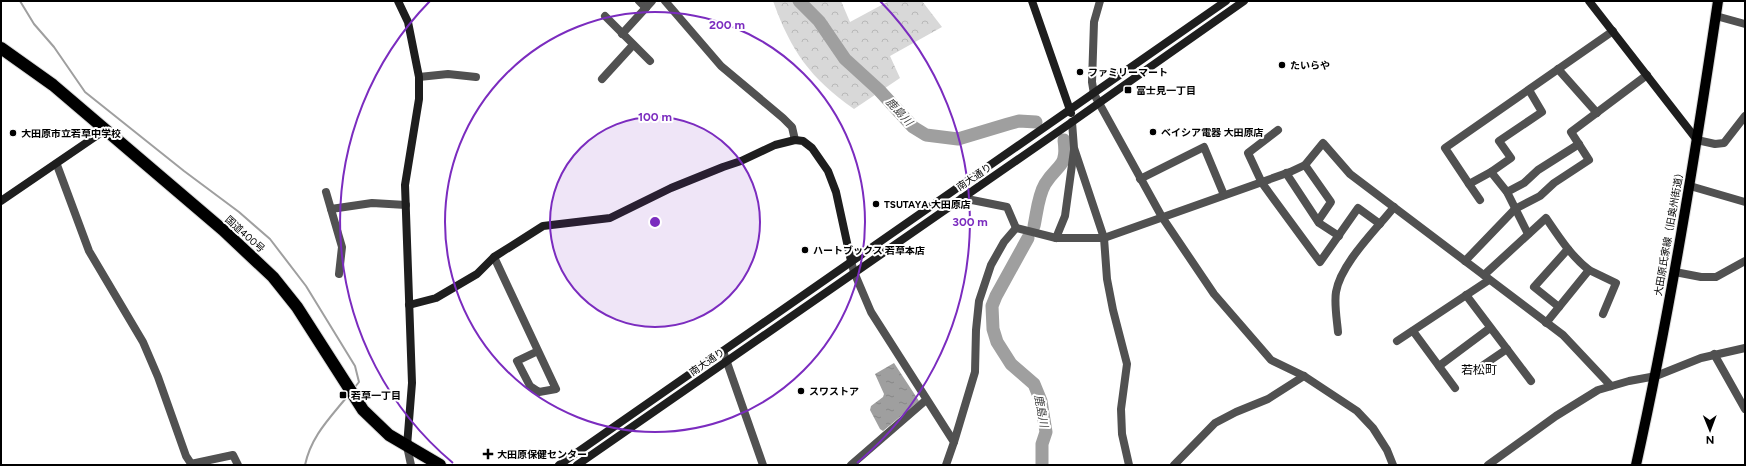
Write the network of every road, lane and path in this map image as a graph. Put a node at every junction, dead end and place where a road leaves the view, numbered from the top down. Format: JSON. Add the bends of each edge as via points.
{"nodes":[{"id":1,"x":398,"y":1,"type":"edge"},
{"id":2,"x":639,"y":1,"type":"edge"},
{"id":3,"x":652,"y":1,"type":"edge"},
{"id":4,"x":665,"y":1,"type":"edge"},
{"id":5,"x":1032,"y":1,"type":"edge"},
{"id":6,"x":1100,"y":1,"type":"edge"},
{"id":7,"x":1226,"y":1,"type":"edge"},
{"id":8,"x":1244,"y":1,"type":"edge"},
{"id":9,"x":1589,"y":1,"type":"edge"},
{"id":10,"x":1718,"y":1,"type":"edge"},
{"id":11,"x":646,"y":8,"type":"junction"},
{"id":12,"x":605,"y":16,"type":"dead end"},
{"id":13,"x":1716,"y":16,"type":"junction"},
{"id":14,"x":1745,"y":24,"type":"edge"},
{"id":15,"x":1613,"y":31,"type":"junction"},
{"id":16,"x":622,"y":34,"type":"junction"},
{"id":17,"x":633,"y":45,"type":"junction"},
{"id":18,"x":1,"y":48,"type":"edge"},
{"id":19,"x":650,"y":61,"type":"dead end"},
{"id":20,"x":1558,"y":69,"type":"junction"},
{"id":21,"x":1647,"y":75,"type":"junction"},
{"id":22,"x":419,"y":77,"type":"junction"},
{"id":23,"x":476,"y":77,"type":"dead end"},
{"id":24,"x":602,"y":79,"type":"dead end"},
{"id":25,"x":1529,"y":90,"type":"junction"},
{"id":26,"x":1094,"y":94,"type":"junction"},
{"id":27,"x":1100,"y":103,"type":"junction"},
{"id":28,"x":1070,"y":109,"type":"junction"},
{"id":29,"x":1597,"y":113,"type":"junction"},
{"id":30,"x":1745,"y":116,"type":"edge"},
{"id":31,"x":1072,"y":122,"type":"junction"},
{"id":32,"x":105,"y":130,"type":"junction"},
{"id":33,"x":1278,"y":130,"type":"dead end"},
{"id":34,"x":795,"y":140,"type":"junction"},
{"id":35,"x":1698,"y":140,"type":"junction"},
{"id":36,"x":1579,"y":144,"type":"junction"},
{"id":37,"x":1074,"y":148,"type":"junction"},
{"id":38,"x":1305,"y":164,"type":"junction"},
{"id":39,"x":57,"y":165,"type":"junction"},
{"id":40,"x":1491,"y":172,"type":"junction"},
{"id":41,"x":1286,"y":174,"type":"junction"},
{"id":42,"x":1140,"y":179,"type":"junction"},
{"id":43,"x":1262,"y":183,"type":"junction"},
{"id":44,"x":1470,"y":184,"type":"junction"},
{"id":45,"x":1690,"y":186,"type":"junction"},
{"id":46,"x":326,"y":192,"type":"dead end"},
{"id":47,"x":1507,"y":192,"type":"junction"},
{"id":48,"x":1224,"y":195,"type":"junction"},
{"id":49,"x":962,"y":198,"type":"junction"},
{"id":50,"x":1480,"y":200,"type":"dead end"},
{"id":51,"x":1,"y":201,"type":"edge"},
{"id":52,"x":1745,"y":202,"type":"edge"},
{"id":53,"x":406,"y":205,"type":"junction"},
{"id":54,"x":1394,"y":207,"type":"junction"},
{"id":55,"x":331,"y":209,"type":"junction"},
{"id":56,"x":1516,"y":209,"type":"junction"},
{"id":57,"x":1162,"y":217,"type":"junction"},
{"id":58,"x":1318,"y":221,"type":"junction"},
{"id":59,"x":1380,"y":224,"type":"junction"},
{"id":60,"x":1016,"y":228,"type":"junction"},
{"id":61,"x":1528,"y":234,"type":"junction"},
{"id":62,"x":1339,"y":236,"type":"junction"},
{"id":63,"x":1056,"y":238,"type":"junction"},
{"id":64,"x":1104,"y":238,"type":"junction"},
{"id":65,"x":1568,"y":249,"type":"junction"},
{"id":66,"x":494,"y":257,"type":"junction"},
{"id":67,"x":851,"y":261,"type":"junction"},
{"id":68,"x":1465,"y":261,"type":"junction"},
{"id":69,"x":1745,"y":261,"type":"edge"},
{"id":70,"x":1590,"y":270,"type":"junction"},
{"id":71,"x":854,"y":272,"type":"junction"},
{"id":72,"x":1674,"y":272,"type":"junction"},
{"id":73,"x":339,"y":274,"type":"dead end"},
{"id":74,"x":1486,"y":278,"type":"junction"},
{"id":75,"x":1466,"y":296,"type":"junction"},
{"id":76,"x":408,"y":305,"type":"junction"},
{"id":77,"x":1559,"y":307,"type":"junction"},
{"id":78,"x":1603,"y":314,"type":"dead end"},
{"id":79,"x":1546,"y":323,"type":"junction"},
{"id":80,"x":1490,"y":328,"type":"junction"},
{"id":81,"x":1413,"y":331,"type":"junction"},
{"id":82,"x":1338,"y":332,"type":"dead end"},
{"id":83,"x":1397,"y":341,"type":"dead end"},
{"id":84,"x":1745,"y":348,"type":"edge"},
{"id":85,"x":1507,"y":350,"type":"junction"},
{"id":86,"x":538,"y":351,"type":"junction"},
{"id":87,"x":723,"y":351,"type":"junction"},
{"id":88,"x":1714,"y":354,"type":"junction"},
{"id":89,"x":727,"y":360,"type":"junction"},
{"id":90,"x":1439,"y":366,"type":"junction"},
{"id":91,"x":1479,"y":368,"type":"dead end"},
{"id":92,"x":1304,"y":376,"type":"junction"},
{"id":93,"x":1656,"y":376,"type":"junction"},
{"id":94,"x":1531,"y":381,"type":"dead end"},
{"id":95,"x":1612,"y":386,"type":"junction"},
{"id":96,"x":1455,"y":388,"type":"dead end"},
{"id":97,"x":926,"y":400,"type":"junction"},
{"id":98,"x":1745,"y":408,"type":"edge"},
{"id":99,"x":954,"y":442,"type":"junction"},
{"id":100,"x":407,"y":446,"type":"junction"},
{"id":101,"x":191,"y":465,"type":"edge"},
{"id":102,"x":238,"y":465,"type":"edge"},
{"id":103,"x":411,"y":465,"type":"edge"},
{"id":104,"x":440,"y":465,"type":"edge"},
{"id":105,"x":559,"y":465,"type":"edge"},
{"id":106,"x":577,"y":465,"type":"edge"},
{"id":107,"x":763,"y":465,"type":"edge"},
{"id":108,"x":851,"y":465,"type":"edge"},
{"id":109,"x":946,"y":465,"type":"edge"},
{"id":110,"x":1129,"y":465,"type":"edge"},
{"id":111,"x":1174,"y":465,"type":"edge"},
{"id":112,"x":1393,"y":465,"type":"edge"},
{"id":113,"x":1488,"y":465,"type":"edge"},
{"id":114,"x":1636,"y":465,"type":"edge"}],
"edges":[{"from":1,"to":22,"type":"street","via":[[408,22]]},
{"from":2,"to":11,"type":"street"},
{"from":3,"to":11,"type":"street"},
{"from":4,"to":34,"type":"street","via":[[721,66],[784,118],[792,127]]},
{"from":5,"to":28,"type":"street"},
{"from":6,"to":26,"type":"street","via":[[1094,22]]},
{"from":7,"to":26,"type":"street","name":"南大通り"},
{"from":8,"to":27,"type":"street","name":"南大通り"},
{"from":9,"to":15,"type":"street"},
{"from":10,"to":13,"type":"main road","name":"大田原氏家線（旧奥州街道）"},
{"from":11,"to":16,"type":"street"},
{"from":12,"to":16,"type":"street"},
{"from":13,"to":14,"type":"street"},
{"from":13,"to":35,"type":"main road","name":"大田原氏家線（旧奥州街道）"},
{"from":15,"to":20,"type":"street"},
{"from":15,"to":21,"type":"street"},
{"from":16,"to":17,"type":"street"},
{"from":17,"to":19,"type":"street"},
{"from":17,"to":24,"type":"street"},
{"from":18,"to":32,"type":"highway","name":"国道400号","via":[[53,85]]},
{"from":20,"to":25,"type":"street"},
{"from":20,"to":29,"type":"street"},
{"from":21,"to":29,"type":"street"},
{"from":21,"to":35,"type":"street"},
{"from":22,"to":23,"type":"street","via":[[448,74]]},
{"from":22,"to":53,"type":"street","via":[[419,98],[405,185]]},
{"from":25,"to":40,"type":"street","via":[[1542,112],[1499,141],[1511,158]]},
{"from":25,"to":44,"type":"street","via":[[1445,148]]},
{"from":26,"to":27,"type":"street"},
{"from":26,"to":28,"type":"street","name":"南大通り"},
{"from":27,"to":31,"type":"street","name":"南大通り"},
{"from":27,"to":42,"type":"street"},
{"from":28,"to":31,"type":"street"},
{"from":28,"to":67,"type":"street","name":"南大通り"},
{"from":29,"to":36,"type":"street","via":[[1571,132]]},
{"from":30,"to":35,"type":"street","via":[[1724,143],[1715,144]]},
{"from":31,"to":37,"type":"street"},
{"from":31,"to":49,"type":"street","name":"南大通り"},
{"from":32,"to":39,"type":"street"},
{"from":32,"to":100,"type":"highway","name":"国道400号","via":[[223,230],[273,277],[297,307],[363,410],[380,428]]},
{"from":33,"to":43,"type":"street","via":[[1248,153]]},
{"from":34,"to":66,"type":"street","via":[[775,145],[741,161],[722,166],[610,218],[543,226]]},
{"from":34,"to":67,"type":"street","via":[[803,141],[812,148],[828,171],[836,192]]},
{"from":35,"to":45,"type":"main road","name":"大田原氏家線（旧奥州街道）"},
{"from":36,"to":47,"type":"street"},
{"from":36,"to":56,"type":"street","via":[[1589,160],[1554,183],[1540,196]]},
{"from":37,"to":63,"type":"street","via":[[1065,216]]},
{"from":37,"to":64,"type":"street"},
{"from":38,"to":41,"type":"street"},
{"from":38,"to":54,"type":"street","via":[[1323,143],[1350,174]]},
{"from":38,"to":58,"type":"street","via":[[1331,202]]},
{"from":39,"to":51,"type":"street"},
{"from":39,"to":101,"type":"street","via":[[89,251],[142,342]]},
{"from":40,"to":44,"type":"street"},
{"from":40,"to":47,"type":"street"},
{"from":41,"to":43,"type":"street"},
{"from":41,"to":58,"type":"street"},
{"from":42,"to":48,"type":"street","via":[[1204,147]]},
{"from":42,"to":57,"type":"street"},
{"from":43,"to":48,"type":"street"},
{"from":43,"to":62,"type":"street","via":[[1320,262]]},
{"from":44,"to":50,"type":"street"},
{"from":45,"to":52,"type":"street"},
{"from":45,"to":72,"type":"main road","name":"大田原氏家線（旧奥州街道）"},
{"from":46,"to":55,"type":"street"},
{"from":47,"to":56,"type":"street"},
{"from":48,"to":57,"type":"street"},
{"from":49,"to":60,"type":"street","via":[[1008,207]]},
{"from":49,"to":71,"type":"street","name":"南大通り"},
{"from":53,"to":55,"type":"street","via":[[372,203]]},
{"from":53,"to":76,"type":"street"},
{"from":54,"to":59,"type":"street"},
{"from":54,"to":68,"type":"street"},
{"from":55,"to":73,"type":"street","via":[[342,247]]},
{"from":56,"to":61,"type":"street"},
{"from":56,"to":68,"type":"street"},
{"from":57,"to":64,"type":"street"},
{"from":57,"to":92,"type":"street","via":[[1214,294],[1256,345],[1271,360]]},
{"from":58,"to":62,"type":"street"},
{"from":59,"to":62,"type":"street","via":[[1358,208]]},
{"from":59,"to":82,"type":"street","via":[[1339,280],[1336,294]]},
{"from":60,"to":63,"type":"street"},
{"from":60,"to":99,"type":"street","via":[[1004,242],[991,265],[979,301],[975,372]]},
{"from":61,"to":65,"type":"street","via":[[1546,218]]},
{"from":61,"to":74,"type":"street"},
{"from":63,"to":64,"type":"street"},
{"from":64,"to":110,"type":"street","via":[[1107,279],[1127,364],[1121,409],[1122,434]]},
{"from":65,"to":70,"type":"street"},
{"from":65,"to":77,"type":"street","via":[[1534,287]]},
{"from":66,"to":76,"type":"street","via":[[477,274],[436,298]]},
{"from":66,"to":86,"type":"street"},
{"from":67,"to":71,"type":"street"},
{"from":67,"to":87,"type":"street","name":"南大通り"},
{"from":68,"to":74,"type":"street"},
{"from":69,"to":72,"type":"street","via":[[1716,277]]},
{"from":70,"to":77,"type":"street"},
{"from":70,"to":78,"type":"street","via":[[1616,283]]},
{"from":71,"to":89,"type":"street","name":"南大通り"},
{"from":71,"to":97,"type":"street","via":[[871,312]]},
{"from":72,"to":93,"type":"main road","name":"大田原氏家線（旧奥州街道）"},
{"from":74,"to":75,"type":"street"},
{"from":74,"to":79,"type":"street"},
{"from":75,"to":80,"type":"street"},
{"from":75,"to":81,"type":"street"},
{"from":76,"to":100,"type":"street","via":[[412,383]]},
{"from":77,"to":79,"type":"street"},
{"from":79,"to":95,"type":"street","via":[[1563,335]]},
{"from":80,"to":85,"type":"street"},
{"from":80,"to":90,"type":"street"},
{"from":81,"to":83,"type":"street"},
{"from":81,"to":90,"type":"street"},
{"from":84,"to":88,"type":"street"},
{"from":85,"to":91,"type":"street"},
{"from":85,"to":94,"type":"street"},
{"from":86,"to":86,"type":"street","via":[[544,364],[556,389],[539,392],[530,386],[517,361]]},
{"from":87,"to":89,"type":"street"},
{"from":87,"to":105,"type":"street","name":"南大通り"},
{"from":88,"to":93,"type":"street"},
{"from":88,"to":98,"type":"street"},
{"from":89,"to":106,"type":"street","name":"南大通り"},
{"from":89,"to":107,"type":"street"},
{"from":90,"to":96,"type":"street"},
{"from":92,"to":111,"type":"street","via":[[1268,399],[1215,423]]},
{"from":92,"to":112,"type":"street","via":[[1357,411],[1373,428]]},
{"from":93,"to":95,"type":"street"},
{"from":93,"to":114,"type":"main road","name":"大田原氏家線（旧奥州街道）"},
{"from":95,"to":113,"type":"street","via":[[1598,390],[1556,416]]},
{"from":97,"to":99,"type":"street"},
{"from":97,"to":108,"type":"street"},
{"from":99,"to":109,"type":"street"},
{"from":100,"to":103,"type":"street"},
{"from":100,"to":104,"type":"highway","name":"国道400号"},
{"from":101,"to":102,"type":"street","via":[[233,456]]}]}
